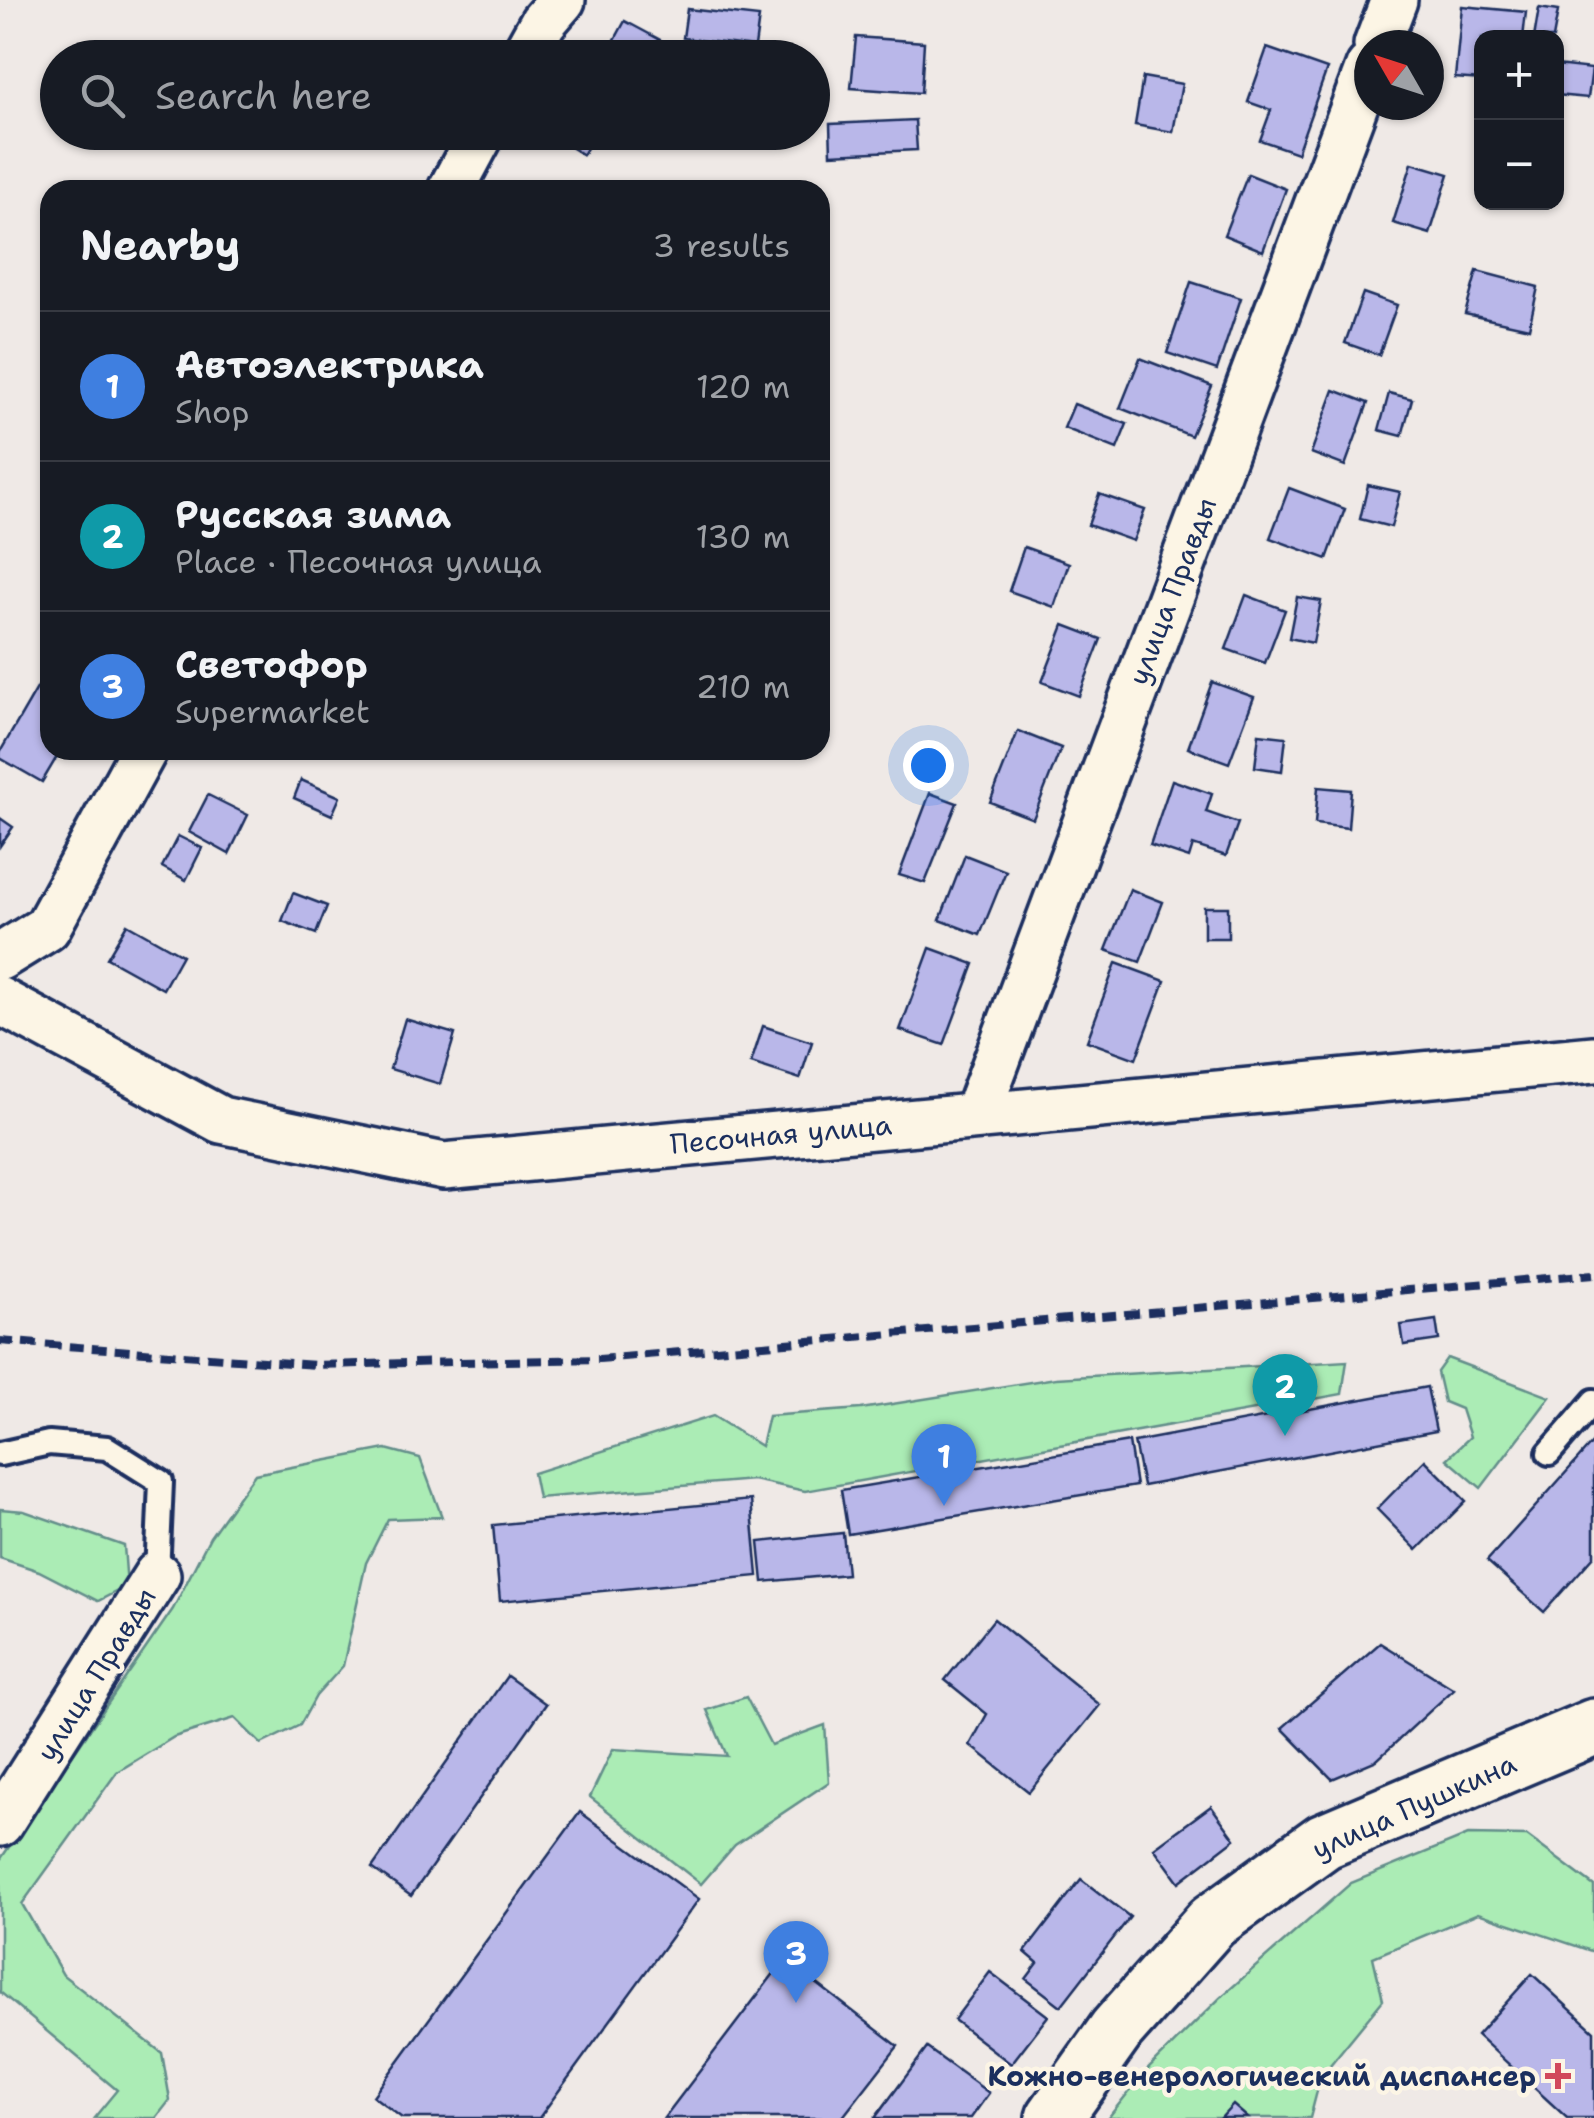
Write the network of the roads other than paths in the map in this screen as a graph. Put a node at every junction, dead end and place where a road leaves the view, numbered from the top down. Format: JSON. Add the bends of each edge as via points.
{"nodes":[{"id":1,"x":562,"y":0,"type":"edge"},
{"id":2,"x":1394,"y":0,"type":"edge"},
{"id":3,"x":1383,"y":30,"type":"edge"},
{"id":4,"x":533,"y":40,"type":"edge"},
{"id":5,"x":1354,"y":106,"type":"edge"},
{"id":6,"x":472,"y":150,"type":"edge"},
{"id":7,"x":456,"y":180,"type":"edge"},
{"id":8,"x":139,"y":760,"type":"edge"},
{"id":9,"x":0,"y":957,"type":"edge"},
{"id":10,"x":0,"y":1001,"type":"edge"},
{"id":11,"x":1594,"y":1059,"type":"edge"},
{"id":12,"x":976,"y":1116,"type":"junction"},
{"id":13,"x":1594,"y":1401,"type":"edge"},
{"id":14,"x":1549,"y":1453,"type":"dead end"},
{"id":15,"x":0,"y":1454,"type":"edge"},
{"id":16,"x":158,"y":1575,"type":"joint"},
{"id":17,"x":1591,"y":1732,"type":"edge"},
{"id":18,"x":0,"y":1823,"type":"edge"},
{"id":19,"x":1054,"y":2118,"type":"edge"}],
"edges":[{"from":1,"to":4,"type":"street"},
{"from":2,"to":3,"type":"street"},
{"from":5,"to":12,"type":"street","name":"улица Правды"},
{"from":6,"to":7,"type":"street"},
{"from":8,"to":9,"type":"street","via":[[47,928]]},
{"from":10,"to":12,"type":"street","name":"Песочная улица","via":[[221,1120],[444,1166]]},
{"from":11,"to":12,"type":"street","name":"Песочная улица"},
{"from":13,"to":14,"type":"lane"},
{"from":15,"to":16,"type":"lane","via":[[49,1444],[107,1448],[161,1482]]},
{"from":16,"to":18,"type":"street","name":"улица Правды"},
{"from":17,"to":19,"type":"main road","name":"улица Пушкина","via":[[1324,1841],[1212,1922],[1117,2029]]}]}
